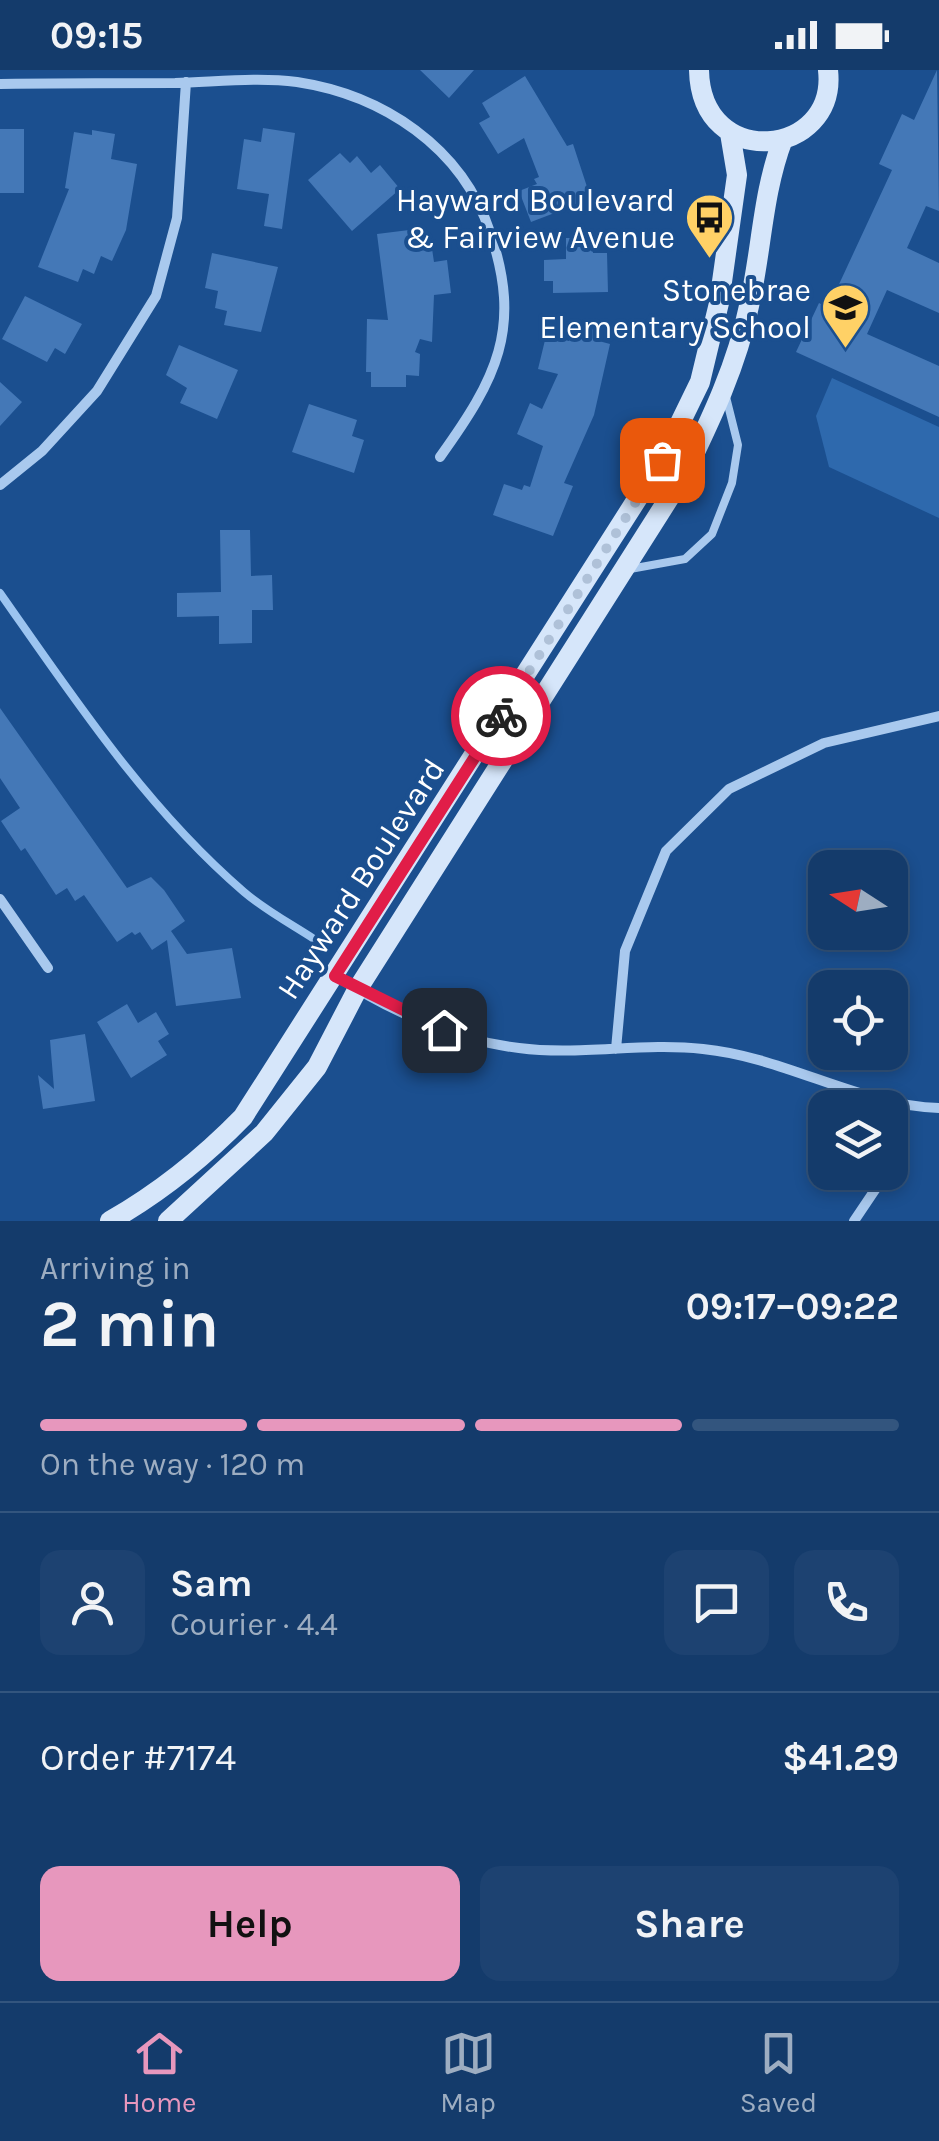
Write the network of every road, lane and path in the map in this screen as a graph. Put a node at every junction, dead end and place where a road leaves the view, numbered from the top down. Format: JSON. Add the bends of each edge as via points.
{"nodes":[{"id":1,"x":699,"y":70,"type":"edge"},
{"id":2,"x":828,"y":70,"type":"edge"},
{"id":3,"x":186,"y":82,"type":"junction"},
{"id":4,"x":0,"y":84,"type":"edge"},
{"id":5,"x":730,"y":133,"type":"junction"},
{"id":6,"x":783,"y":140,"type":"junction"},
{"id":7,"x":724,"y":392,"type":"junction"},
{"id":8,"x":440,"y":457,"type":"dead end"},
{"id":9,"x":0,"y":484,"type":"edge"},
{"id":10,"x":626,"y":570,"type":"junction"},
{"id":11,"x":939,"y":716,"type":"edge"},
{"id":12,"x":0,"y":899,"type":"edge"},
{"id":13,"x":48,"y":968,"type":"dead end"},
{"id":14,"x":335,"y":976,"type":"junction"},
{"id":15,"x":357,"y":990,"type":"junction"},
{"id":16,"x":616,"y":1049,"type":"junction"},
{"id":17,"x":854,"y":1090,"type":"edge"},
{"id":18,"x":908,"y":1108,"type":"edge"},
{"id":19,"x":939,"y":1108,"type":"edge"},
{"id":20,"x":875,"y":1190,"type":"edge"},
{"id":21,"x":110,"y":1221,"type":"edge"},
{"id":22,"x":168,"y":1221,"type":"edge"},
{"id":23,"x":854,"y":1221,"type":"edge"}],
"edges":[{"from":1,"to":5,"type":"main road","via":[[705,106]]},
{"from":2,"to":6,"type":"main road","via":[[816,116]]},
{"from":3,"to":4,"type":"street"},
{"from":3,"to":8,"type":"street","via":[[294,82],[374,103],[418,130],[456,168],[484,214],[505,301],[500,355],[479,402]]},
{"from":3,"to":9,"type":"street","via":[[178,218],[156,296],[97,391],[42,451]]},
{"from":5,"to":6,"type":"main road"},
{"from":5,"to":14,"type":"main road","name":"Hayward Boulevard","via":[[737,176],[700,382],[604,556]]},
{"from":6,"to":7,"type":"main road","name":"Hayward Boulevard","via":[[768,179],[749,307]]},
{"from":7,"to":10,"type":"main road","name":"Hayward Boulevard"},
{"from":7,"to":10,"type":"lane","via":[[738,445],[712,534],[686,559]]},
{"from":10,"to":15,"type":"main road","name":"Hayward Boulevard"},
{"from":11,"to":16,"type":"street","via":[[824,743],[729,790],[666,851],[625,951]]},
{"from":12,"to":13,"type":"street"},
{"from":14,"to":15,"type":"street"},
{"from":14,"to":21,"type":"main road","name":"Hayward Boulevard","via":[[243,1117],[197,1164]]},
{"from":15,"to":16,"type":"street","via":[[444,1030],[519,1048]]},
{"from":15,"to":22,"type":"main road","name":"Hayward Boulevard","via":[[317,1068],[264,1133]]},
{"from":16,"to":17,"type":"street","via":[[702,1049],[784,1065]]},
{"from":18,"to":19,"type":"street"},
{"from":20,"to":23,"type":"street"}]}
